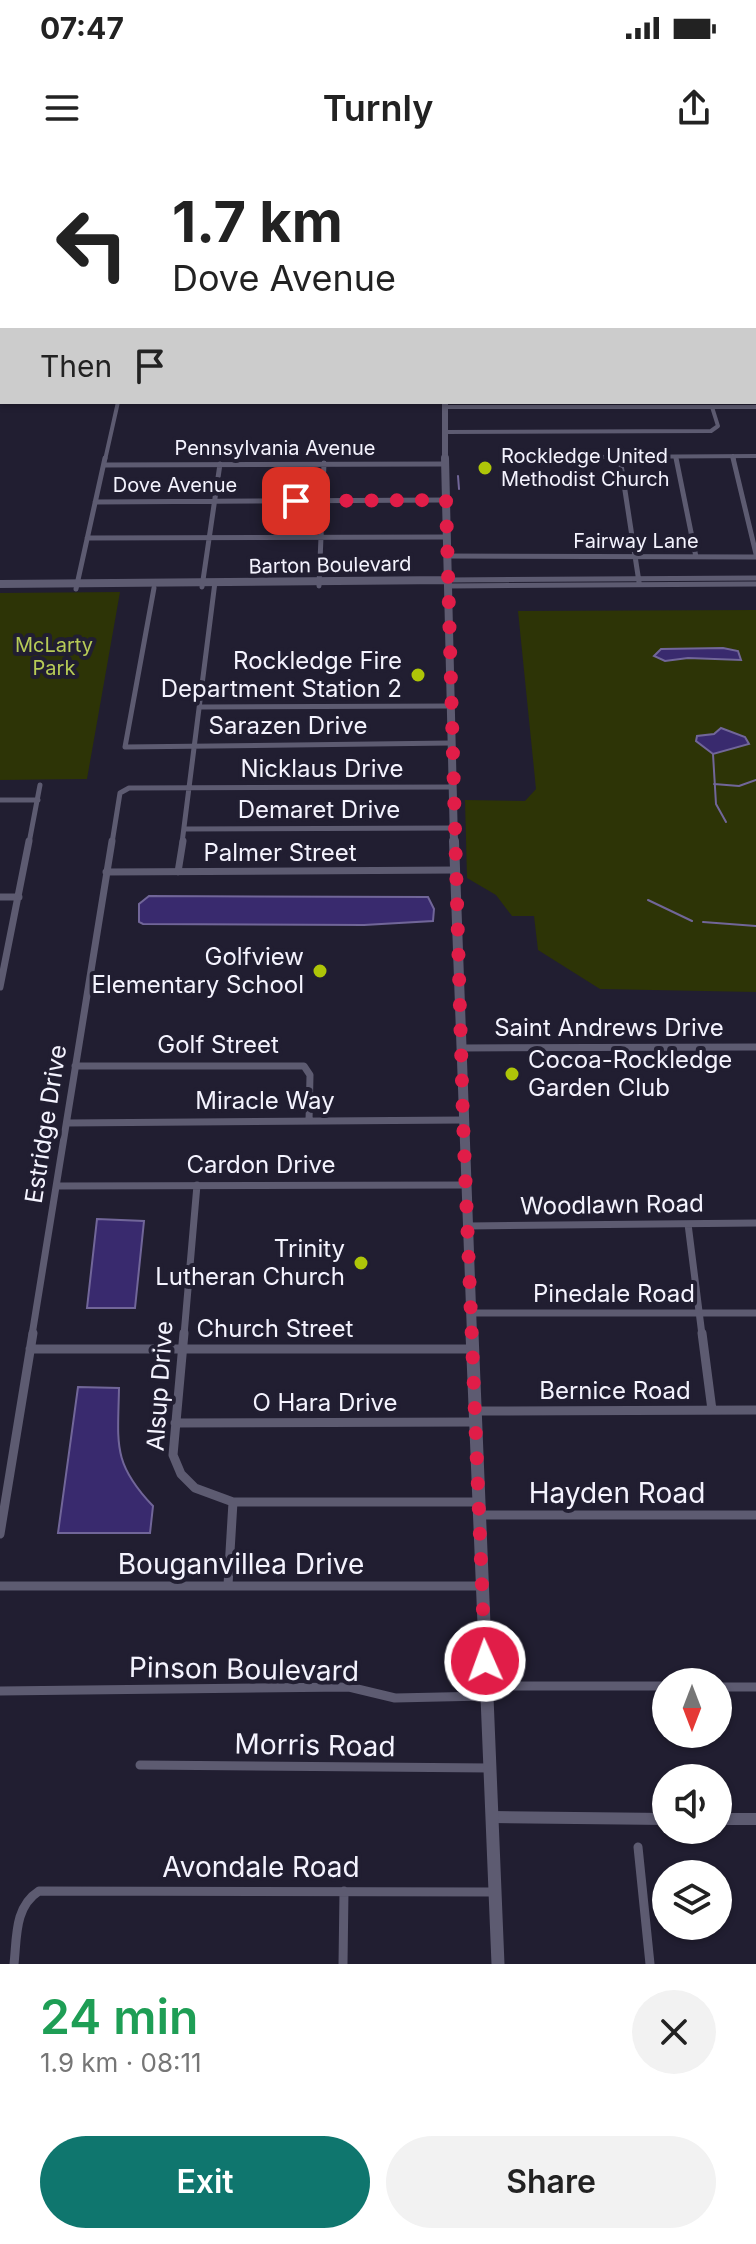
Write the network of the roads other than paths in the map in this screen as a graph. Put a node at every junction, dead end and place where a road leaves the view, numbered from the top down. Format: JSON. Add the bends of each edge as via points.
{"nodes":[{"id":1,"x":118,"y":404,"type":"edge"},
{"id":2,"x":445,"y":404,"type":"edge"},
{"id":3,"x":712,"y":407,"type":"junction"},
{"id":4,"x":756,"y":407,"type":"edge"},
{"id":5,"x":445,"y":432,"type":"junction"},
{"id":6,"x":733,"y":456,"type":"junction"},
{"id":7,"x":756,"y":456,"type":"edge"},
{"id":8,"x":591,"y":457,"type":"dead end"},
{"id":9,"x":620,"y":457,"type":"junction"},
{"id":10,"x":676,"y":457,"type":"junction"},
{"id":11,"x":324,"y":463,"type":"junction"},
{"id":12,"x":220,"y":464,"type":"junction"},
{"id":13,"x":445,"y":464,"type":"junction"},
{"id":14,"x":104,"y":465,"type":"junction"},
{"id":15,"x":446,"y":500,"type":"junction"},
{"id":16,"x":215,"y":501,"type":"junction"},
{"id":17,"x":323,"y":501,"type":"junction"},
{"id":18,"x":95,"y":502,"type":"junction"},
{"id":19,"x":320,"y":537,"type":"junction"},
{"id":20,"x":447,"y":537,"type":"junction"},
{"id":21,"x":87,"y":538,"type":"junction"},
{"id":22,"x":209,"y":538,"type":"junction"},
{"id":23,"x":756,"y":555,"type":"edge"},
{"id":24,"x":636,"y":557,"type":"junction"},
{"id":25,"x":696,"y":557,"type":"junction"},
{"id":26,"x":446,"y":558,"type":"junction"},
{"id":27,"x":372,"y":580,"type":"junction"},
{"id":28,"x":756,"y":581,"type":"edge"},
{"id":29,"x":639,"y":582,"type":"junction"},
{"id":30,"x":318,"y":583,"type":"junction"},
{"id":31,"x":447,"y":583,"type":"junction"},
{"id":32,"x":202,"y":585,"type":"junction"},
{"id":33,"x":214,"y":585,"type":"junction"},
{"id":34,"x":357,"y":586,"type":"junction"},
{"id":35,"x":0,"y":587,"type":"edge"},
{"id":36,"x":76,"y":587,"type":"junction"},
{"id":37,"x":154,"y":588,"type":"junction"},
{"id":38,"x":450,"y":706,"type":"junction"},
{"id":39,"x":202,"y":707,"type":"junction"},
{"id":40,"x":451,"y":743,"type":"junction"},
{"id":41,"x":196,"y":745,"type":"junction"},
{"id":42,"x":40,"y":785,"type":"dead end"},
{"id":43,"x":191,"y":787,"type":"junction"},
{"id":44,"x":453,"y":787,"type":"junction"},
{"id":45,"x":0,"y":800,"type":"edge"},
{"id":46,"x":38,"y":800,"type":"junction"},
{"id":47,"x":454,"y":828,"type":"junction"},
{"id":48,"x":185,"y":829,"type":"junction"},
{"id":49,"x":455,"y":870,"type":"junction"},
{"id":50,"x":106,"y":872,"type":"junction"},
{"id":51,"x":178,"y":872,"type":"junction"},
{"id":52,"x":0,"y":897,"type":"edge"},
{"id":53,"x":19,"y":897,"type":"junction"},
{"id":54,"x":0,"y":987,"type":"edge"},
{"id":55,"x":756,"y":1047,"type":"edge"},
{"id":56,"x":462,"y":1048,"type":"junction"},
{"id":57,"x":75,"y":1066,"type":"junction"},
{"id":58,"x":463,"y":1120,"type":"junction"},
{"id":59,"x":309,"y":1121,"type":"junction"},
{"id":60,"x":67,"y":1123,"type":"junction"},
{"id":61,"x":197,"y":1185,"type":"junction"},
{"id":62,"x":466,"y":1185,"type":"junction"},
{"id":63,"x":57,"y":1186,"type":"junction"},
{"id":64,"x":756,"y":1223,"type":"edge"},
{"id":65,"x":688,"y":1224,"type":"junction"},
{"id":66,"x":468,"y":1226,"type":"junction"},
{"id":67,"x":472,"y":1313,"type":"junction"},
{"id":68,"x":756,"y":1313,"type":"edge"},
{"id":69,"x":699,"y":1314,"type":"junction"},
{"id":70,"x":30,"y":1349,"type":"junction"},
{"id":71,"x":182,"y":1349,"type":"junction"},
{"id":72,"x":472,"y":1349,"type":"junction"},
{"id":73,"x":712,"y":1410,"type":"junction"},
{"id":74,"x":756,"y":1410,"type":"edge"},
{"id":75,"x":475,"y":1417,"type":"junction"},
{"id":76,"x":175,"y":1423,"type":"junction"},
{"id":77,"x":233,"y":1502,"type":"junction"},
{"id":78,"x":479,"y":1508,"type":"junction"},
{"id":79,"x":756,"y":1515,"type":"edge"},
{"id":80,"x":0,"y":1534,"type":"edge"},
{"id":81,"x":228,"y":1585,"type":"junction"},
{"id":82,"x":0,"y":1586,"type":"edge"},
{"id":83,"x":482,"y":1586,"type":"junction"},
{"id":84,"x":652,"y":1686,"type":"edge"},
{"id":85,"x":732,"y":1687,"type":"edge"},
{"id":86,"x":756,"y":1687,"type":"edge"},
{"id":87,"x":0,"y":1691,"type":"edge"},
{"id":88,"x":486,"y":1691,"type":"junction"},
{"id":89,"x":140,"y":1765,"type":"dead end"},
{"id":90,"x":490,"y":1768,"type":"junction"},
{"id":91,"x":492,"y":1817,"type":"junction"},
{"id":92,"x":652,"y":1819,"type":"edge"},
{"id":93,"x":732,"y":1819,"type":"edge"},
{"id":94,"x":756,"y":1819,"type":"edge"},
{"id":95,"x":638,"y":1847,"type":"dead end"},
{"id":96,"x":344,"y":1891,"type":"junction"},
{"id":97,"x":495,"y":1892,"type":"junction"},
{"id":98,"x":14,"y":1964,"type":"edge"},
{"id":99,"x":343,"y":1964,"type":"edge"},
{"id":100,"x":498,"y":1964,"type":"edge"},
{"id":101,"x":650,"y":1964,"type":"edge"}],
"edges":[{"from":1,"to":14,"type":"street"},
{"from":2,"to":3,"type":"street"},
{"from":2,"to":5,"type":"main road"},
{"from":3,"to":4,"type":"street"},
{"from":3,"to":5,"type":"street","via":[[716,429]]},
{"from":5,"to":13,"type":"main road"},
{"from":6,"to":7,"type":"street"},
{"from":6,"to":10,"type":"street"},
{"from":6,"to":23,"type":"street"},
{"from":8,"to":9,"type":"street"},
{"from":9,"to":10,"type":"street"},
{"from":9,"to":24,"type":"street"},
{"from":10,"to":25,"type":"street"},
{"from":11,"to":12,"type":"street","name":"Pennsylvania Avenue"},
{"from":11,"to":13,"type":"street","name":"Pennsylvania Avenue"},
{"from":11,"to":17,"type":"street"},
{"from":12,"to":14,"type":"street","name":"Pennsylvania Avenue"},
{"from":12,"to":16,"type":"street"},
{"from":13,"to":15,"type":"main road"},
{"from":14,"to":18,"type":"street"},
{"from":15,"to":17,"type":"street","name":"Dove Avenue"},
{"from":15,"to":20,"type":"main road"},
{"from":16,"to":17,"type":"street","name":"Dove Avenue"},
{"from":16,"to":18,"type":"street","name":"Dove Avenue"},
{"from":16,"to":22,"type":"street"},
{"from":17,"to":19,"type":"street"},
{"from":18,"to":21,"type":"street"},
{"from":19,"to":20,"type":"street"},
{"from":19,"to":22,"type":"street"},
{"from":19,"to":30,"type":"street"},
{"from":20,"to":26,"type":"main road"},
{"from":21,"to":22,"type":"street"},
{"from":21,"to":36,"type":"street"},
{"from":22,"to":32,"type":"street"},
{"from":23,"to":25,"type":"street","name":"Fairway Lane"},
{"from":24,"to":25,"type":"street","name":"Fairway Lane"},
{"from":24,"to":26,"type":"street","name":"Fairway Lane"},
{"from":24,"to":29,"type":"street"},
{"from":26,"to":31,"type":"main road"},
{"from":27,"to":30,"type":"main road","name":"Barton Boulevard"},
{"from":27,"to":31,"type":"main road","name":"Barton Boulevard"},
{"from":27,"to":34,"type":"main road"},
{"from":28,"to":29,"type":"street","name":"Barton Boulevard"},
{"from":29,"to":31,"type":"street","name":"Barton Boulevard"},
{"from":30,"to":33,"type":"main road","name":"Barton Boulevard"},
{"from":30,"to":34,"type":"main road","name":"Barton Boulevard"},
{"from":31,"to":34,"type":"main road","name":"Barton Boulevard"},
{"from":31,"to":38,"type":"main road"},
{"from":32,"to":33,"type":"main road","name":"Barton Boulevard"},
{"from":32,"to":36,"type":"main road","name":"Barton Boulevard"},
{"from":32,"to":37,"type":"main road","name":"Barton Boulevard"},
{"from":33,"to":39,"type":"street"},
{"from":35,"to":36,"type":"main road","name":"Barton Boulevard"},
{"from":36,"to":37,"type":"main road","name":"Barton Boulevard"},
{"from":37,"to":41,"type":"street","name":"Sarazen Drive","via":[[125,747]]},
{"from":38,"to":39,"type":"street"},
{"from":38,"to":40,"type":"main road"},
{"from":39,"to":41,"type":"street"},
{"from":40,"to":41,"type":"street","name":"Sarazen Drive"},
{"from":40,"to":44,"type":"main road"},
{"from":41,"to":43,"type":"street"},
{"from":42,"to":46,"type":"street"},
{"from":43,"to":44,"type":"street","name":"Nicklaus Drive"},
{"from":43,"to":48,"type":"street"},
{"from":43,"to":50,"type":"street","name":"Estridge Drive","via":[[129,788],[120,793]]},
{"from":44,"to":47,"type":"main road"},
{"from":45,"to":46,"type":"street"},
{"from":46,"to":53,"type":"street"},
{"from":47,"to":48,"type":"street","name":"Demaret Drive"},
{"from":47,"to":49,"type":"main road"},
{"from":48,"to":51,"type":"street"},
{"from":49,"to":51,"type":"street","name":"Palmer Street"},
{"from":49,"to":56,"type":"main road"},
{"from":50,"to":51,"type":"street","name":"Palmer Street"},
{"from":50,"to":57,"type":"street","name":"Estridge Drive"},
{"from":52,"to":53,"type":"street"},
{"from":53,"to":54,"type":"street"},
{"from":55,"to":56,"type":"street","name":"Saint Andrews Drive"},
{"from":56,"to":58,"type":"main road"},
{"from":57,"to":59,"type":"street","name":"Golf Street","via":[[304,1066],[310,1075]]},
{"from":57,"to":60,"type":"street","name":"Estridge Drive"},
{"from":58,"to":59,"type":"street","name":"Miracle Way"},
{"from":58,"to":62,"type":"main road"},
{"from":59,"to":60,"type":"street","name":"Miracle Way"},
{"from":60,"to":63,"type":"street","name":"Estridge Drive"},
{"from":61,"to":62,"type":"street","name":"Cardon Drive"},
{"from":61,"to":63,"type":"street","name":"Cardon Drive"},
{"from":61,"to":71,"type":"street","name":"Alsup Drive"},
{"from":62,"to":66,"type":"main road"},
{"from":63,"to":70,"type":"street","name":"Estridge Drive"},
{"from":64,"to":65,"type":"street","name":"Woodlawn Road"},
{"from":65,"to":66,"type":"street","name":"Woodlawn Road"},
{"from":65,"to":69,"type":"street"},
{"from":66,"to":67,"type":"main road"},
{"from":67,"to":69,"type":"street","name":"Pinedale Road"},
{"from":67,"to":72,"type":"main road"},
{"from":68,"to":69,"type":"street","name":"Pinedale Road"},
{"from":69,"to":73,"type":"street"},
{"from":70,"to":71,"type":"street","name":"Church Street"},
{"from":70,"to":80,"type":"street","name":"Estridge Drive"},
{"from":71,"to":72,"type":"street","name":"Church Street"},
{"from":71,"to":76,"type":"street","name":"Alsup Drive"},
{"from":72,"to":75,"type":"main road"},
{"from":73,"to":74,"type":"street","name":"Bernice Road"},
{"from":73,"to":75,"type":"street","name":"Bernice Road"},
{"from":75,"to":76,"type":"street","name":"O Hara Drive"},
{"from":75,"to":78,"type":"main road"},
{"from":76,"to":77,"type":"street","name":"Alsup Drive","via":[[173,1455],[185,1481],[207,1496]]},
{"from":77,"to":78,"type":"street","name":"Alsup Drive"},
{"from":77,"to":81,"type":"street"},
{"from":78,"to":79,"type":"street","name":"Hayden Road"},
{"from":78,"to":83,"type":"main road"},
{"from":81,"to":82,"type":"street","name":"Bouganvillea Drive"},
{"from":81,"to":83,"type":"street","name":"Bouganvillea Drive"},
{"from":83,"to":88,"type":"main road"},
{"from":84,"to":88,"type":"street","name":"Pinson Boulevard"},
{"from":85,"to":86,"type":"street"},
{"from":87,"to":88,"type":"street","name":"Pinson Boulevard","via":[[349,1687],[395,1698]]},
{"from":88,"to":90,"type":"main road"},
{"from":89,"to":90,"type":"street","name":"Morris Road"},
{"from":90,"to":91,"type":"main road"},
{"from":91,"to":92,"type":"street"},
{"from":91,"to":97,"type":"main road"},
{"from":93,"to":94,"type":"street"},
{"from":95,"to":101,"type":"street"},
{"from":96,"to":97,"type":"street","name":"Avondale Road"},
{"from":96,"to":98,"type":"street","name":"Avondale Road","via":[[39,1891],[22,1907]]},
{"from":96,"to":99,"type":"street"},
{"from":97,"to":100,"type":"main road"}]}
